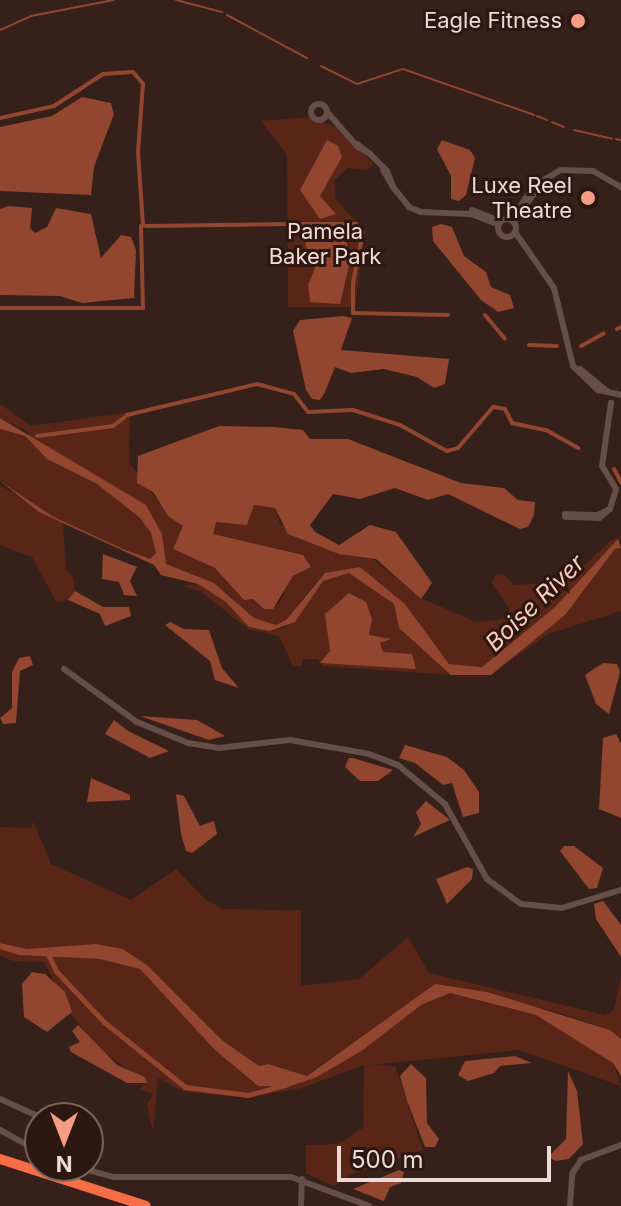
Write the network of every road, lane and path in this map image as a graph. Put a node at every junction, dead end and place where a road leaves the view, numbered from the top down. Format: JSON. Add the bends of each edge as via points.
{"nodes":[{"id":1,"x":327,"y":112,"type":"junction"},
{"id":2,"x":321,"y":120,"type":"junction"},
{"id":3,"x":342,"y":129,"type":"junction"},
{"id":4,"x":621,"y":189,"type":"edge"},
{"id":5,"x":512,"y":222,"type":"junction"},
{"id":6,"x":500,"y":223,"type":"junction"},
{"id":7,"x":513,"y":234,"type":"junction"},
{"id":8,"x":619,"y":392,"type":"edge"},
{"id":9,"x":611,"y":403,"type":"dead end"},
{"id":10,"x":615,"y":505,"type":"edge"},
{"id":11,"x":565,"y":515,"type":"dead end"},
{"id":12,"x":64,"y":669,"type":"dead end"},
{"id":13,"x":621,"y":892,"type":"edge"},
{"id":14,"x":0,"y":1101,"type":"edge"},
{"id":15,"x":24,"y":1112,"type":"edge"},
{"id":16,"x":0,"y":1130,"type":"edge"},
{"id":17,"x":24,"y":1143,"type":"edge"},
{"id":18,"x":618,"y":1147,"type":"edge"},
{"id":19,"x":0,"y":1159,"type":"edge"},
{"id":20,"x":104,"y":1176,"type":"edge"},
{"id":21,"x":302,"y":1179,"type":"junction"},
{"id":22,"x":146,"y":1206,"type":"edge"},
{"id":23,"x":301,"y":1206,"type":"edge"},
{"id":24,"x":369,"y":1206,"type":"edge"},
{"id":25,"x":570,"y":1206,"type":"edge"}],
"edges":[{"from":1,"to":2,"type":"street"},
{"from":1,"to":2,"type":"street","via":[[322,104],[313,107],[313,117]]},
{"from":1,"to":3,"type":"street"},
{"from":2,"to":3,"type":"street"},
{"from":3,"to":6,"type":"street","via":[[370,154],[409,207],[433,214],[471,210]]},
{"from":4,"to":5,"type":"street","via":[[595,175],[563,173],[537,189]]},
{"from":5,"to":6,"type":"street"},
{"from":5,"to":7,"type":"street"},
{"from":6,"to":7,"type":"street","via":[[501,235]]},
{"from":7,"to":8,"type":"street","via":[[531,250],[554,288],[569,353],[580,376]]},
{"from":9,"to":10,"type":"street","via":[[602,466],[614,483]]},
{"from":10,"to":11,"type":"street","via":[[590,517]]},
{"from":12,"to":13,"type":"street","via":[[137,722],[188,743],[219,748],[290,740],[369,754],[398,765],[445,804],[491,884],[521,904],[558,909]]},
{"from":14,"to":15,"type":"street"},
{"from":16,"to":17,"type":"street"},
{"from":18,"to":25,"type":"street","via":[[590,1153],[577,1164]]},
{"from":19,"to":22,"type":"highway"},
{"from":20,"to":21,"type":"street"},
{"from":21,"to":23,"type":"street"},
{"from":21,"to":24,"type":"street"}]}
